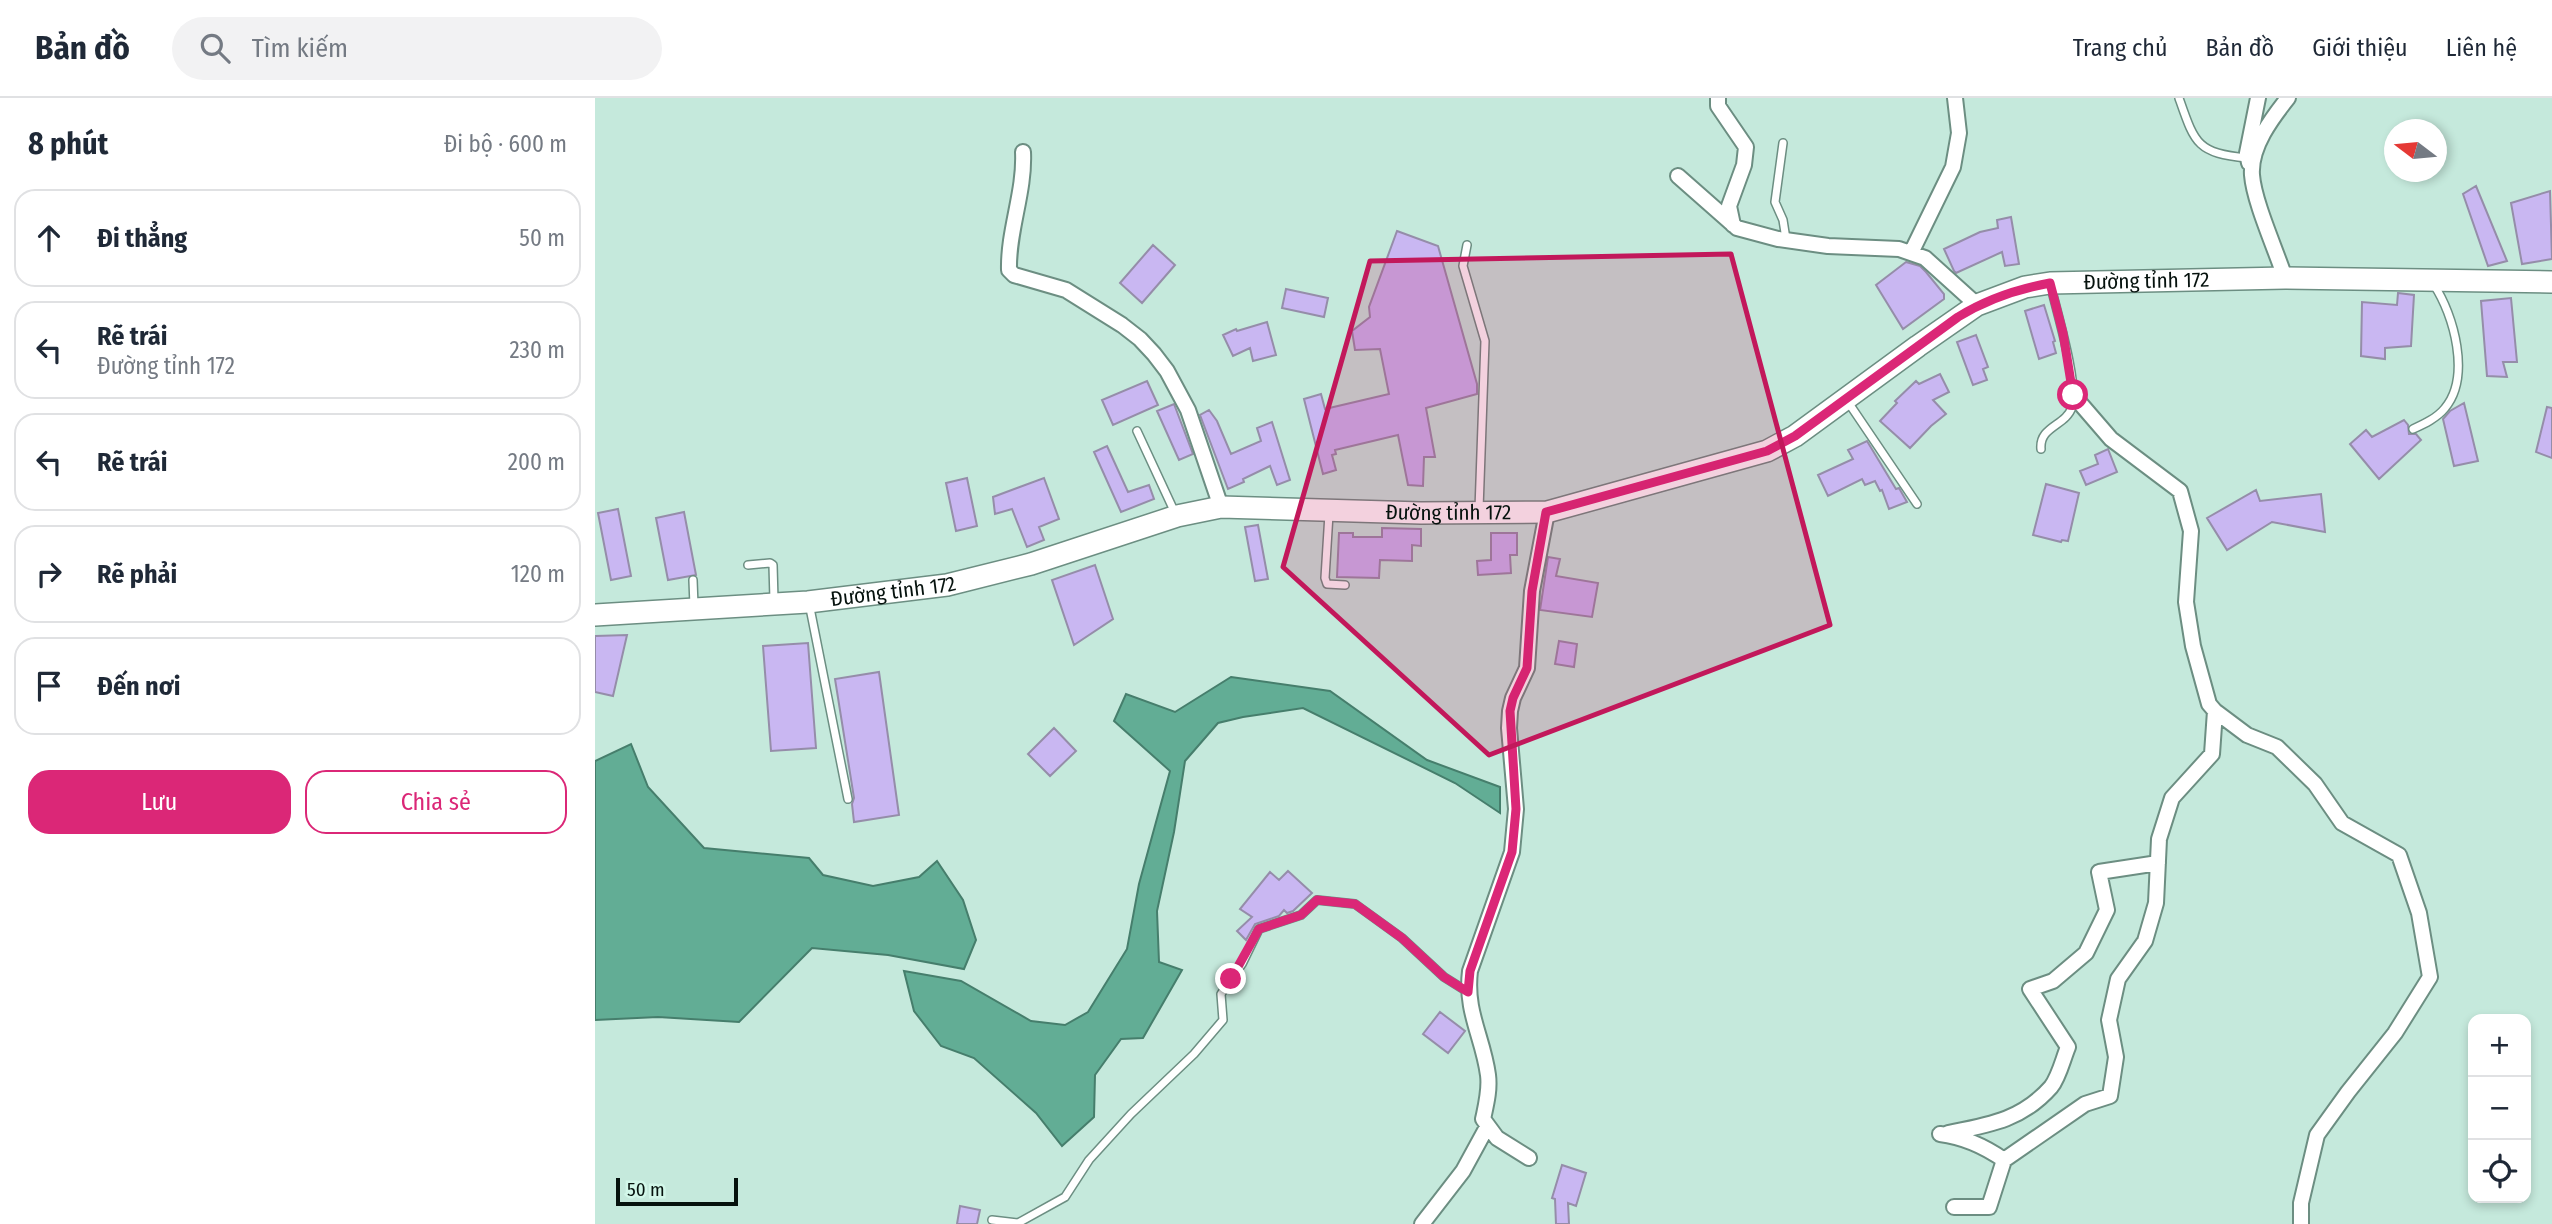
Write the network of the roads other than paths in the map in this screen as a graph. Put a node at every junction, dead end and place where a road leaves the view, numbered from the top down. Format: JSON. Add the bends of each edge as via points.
{"nodes":[{"id":1,"x":1718,"y":98,"type":"edge"},
{"id":2,"x":1955,"y":98,"type":"edge"},
{"id":3,"x":2179,"y":98,"type":"edge"},
{"id":4,"x":2258,"y":98,"type":"edge"},
{"id":5,"x":2288,"y":98,"type":"edge"},
{"id":6,"x":1783,"y":143,"type":"dead end"},
{"id":7,"x":1023,"y":152,"type":"dead end"},
{"id":8,"x":2248,"y":158,"type":"junction"},
{"id":9,"x":2252,"y":174,"type":"junction"},
{"id":10,"x":1678,"y":176,"type":"dead end"},
{"id":11,"x":1733,"y":225,"type":"junction"},
{"id":12,"x":1786,"y":240,"type":"junction"},
{"id":13,"x":1467,"y":245,"type":"dead end"},
{"id":14,"x":1911,"y":253,"type":"junction"},
{"id":15,"x":2285,"y":278,"type":"junction"},
{"id":16,"x":2431,"y":281,"type":"junction"},
{"id":17,"x":2552,"y":282,"type":"edge"},
{"id":18,"x":2050,"y":283,"type":"junction"},
{"id":19,"x":1977,"y":305,"type":"junction"},
{"id":20,"x":2073,"y":395,"type":"junction"},
{"id":21,"x":1846,"y":398,"type":"junction"},
{"id":22,"x":2413,"y":429,"type":"dead end"},
{"id":23,"x":1137,"y":431,"type":"dead end"},
{"id":24,"x":2041,"y":449,"type":"dead end"},
{"id":25,"x":1917,"y":504,"type":"dead end"},
{"id":26,"x":1221,"y":507,"type":"junction"},
{"id":27,"x":1329,"y":510,"type":"junction"},
{"id":28,"x":1546,"y":512,"type":"junction"},
{"id":29,"x":1479,"y":514,"type":"junction"},
{"id":30,"x":1177,"y":516,"type":"junction"},
{"id":31,"x":748,"y":565,"type":"dead end"},
{"id":32,"x":693,"y":580,"type":"dead end"},
{"id":33,"x":1345,"y":585,"type":"dead end"},
{"id":34,"x":808,"y":602,"type":"junction"},
{"id":35,"x":774,"y":605,"type":"junction"},
{"id":36,"x":694,"y":610,"type":"junction"},
{"id":37,"x":595,"y":615,"type":"edge"},
{"id":38,"x":2215,"y":711,"type":"junction"},
{"id":39,"x":848,"y":799,"type":"dead end"},
{"id":40,"x":2158,"y":863,"type":"junction"},
{"id":41,"x":1468,"y":992,"type":"junction"},
{"id":42,"x":1487,"y":1127,"type":"junction"},
{"id":43,"x":1529,"y":1158,"type":"dead end"},
{"id":44,"x":2004,"y":1160,"type":"junction"},
{"id":45,"x":1954,"y":1207,"type":"dead end"},
{"id":46,"x":992,"y":1220,"type":"dead end"},
{"id":47,"x":1422,"y":1224,"type":"edge"},
{"id":48,"x":2301,"y":1224,"type":"edge"}],
"edges":[{"from":1,"to":11,"type":"street","via":[[1718,106],[1746,147],[1729,206]]},
{"from":2,"to":14,"type":"street","via":[[1959,133],[1953,167]]},
{"from":3,"to":8,"type":"lane","via":[[2189,127],[2207,150]]},
{"from":4,"to":8,"type":"street"},
{"from":5,"to":9,"type":"street","via":[[2262,137]]},
{"from":6,"to":12,"type":"lane","via":[[1775,202]]},
{"from":7,"to":26,"type":"street","via":[[1024,176],[1009,270],[1066,290],[1122,325],[1154,354],[1188,410]]},
{"from":8,"to":9,"type":"street"},
{"from":9,"to":15,"type":"street"},
{"from":10,"to":11,"type":"street"},
{"from":11,"to":12,"type":"street"},
{"from":12,"to":14,"type":"street"},
{"from":13,"to":29,"type":"lane","via":[[1464,266],[1485,341]]},
{"from":14,"to":19,"type":"street","via":[[1935,265]]},
{"from":15,"to":16,"type":"main road","name":"Đường tỉnh 172"},
{"from":15,"to":18,"type":"main road","name":"Đường tỉnh 172"},
{"from":16,"to":17,"type":"main road","name":"Đường tỉnh 172"},
{"from":16,"to":22,"type":"lane","via":[[2450,314],[2458,357],[2456,388],[2446,408]]},
{"from":18,"to":19,"type":"main road","name":"Đường tỉnh 172"},
{"from":18,"to":20,"type":"lane"},
{"from":19,"to":21,"type":"main road","name":"Đường tỉnh 172"},
{"from":20,"to":24,"type":"lane","via":[[2072,408],[2044,434]]},
{"from":20,"to":38,"type":"street","via":[[2111,439],[2180,491],[2191,531],[2186,603],[2193,646]]},
{"from":21,"to":25,"type":"lane"},
{"from":21,"to":28,"type":"main road","name":"Đường tỉnh 172","via":[[1767,451]]},
{"from":23,"to":30,"type":"lane"},
{"from":26,"to":27,"type":"main road","name":"Đường tỉnh 172"},
{"from":26,"to":30,"type":"main road","name":"Đường tỉnh 172"},
{"from":27,"to":29,"type":"main road","name":"Đường tỉnh 172"},
{"from":27,"to":33,"type":"lane","via":[[1325,578],[1327,584]]},
{"from":28,"to":29,"type":"main road","name":"Đường tỉnh 172"},
{"from":28,"to":41,"type":"street","via":[[1532,591],[1527,668],[1510,711],[1516,809],[1512,852],[1470,971]]},
{"from":30,"to":34,"type":"main road","name":"Đường tỉnh 172","via":[[988,576]]},
{"from":31,"to":35,"type":"lane","via":[[773,565]]},
{"from":32,"to":36,"type":"lane"},
{"from":34,"to":35,"type":"main road","name":"Đường tỉnh 172"},
{"from":34,"to":39,"type":"lane"},
{"from":35,"to":36,"type":"main road","name":"Đường tỉnh 172"},
{"from":36,"to":37,"type":"main road","name":"Đường tỉnh 172"},
{"from":38,"to":40,"type":"street","via":[[2212,754],[2172,798],[2159,839]]},
{"from":38,"to":48,"type":"street","via":[[2247,735],[2277,747],[2315,784],[2342,823],[2399,855],[2419,913],[2430,977],[2395,1033],[2317,1136],[2301,1203]]},
{"from":40,"to":44,"type":"street","via":[[2156,903],[2145,941],[2118,979],[2109,1020],[2116,1057],[2110,1096],[2085,1104]]},
{"from":40,"to":44,"type":"street","via":[[2099,872],[2107,910],[2086,953],[2053,981],[2031,989],[2068,1046],[2052,1086],[2016,1116],[1940,1134],[1986,1147]]},
{"from":41,"to":42,"type":"street","via":[[1488,1075],[1483,1119]]},
{"from":41,"to":46,"type":"lane","via":[[1355,904],[1317,900],[1301,915],[1259,929],[1221,994],[1223,1020],[1089,1160],[1065,1197],[1018,1223]]},
{"from":42,"to":43,"type":"street"},
{"from":42,"to":47,"type":"street","via":[[1463,1171]]},
{"from":44,"to":45,"type":"street","via":[[1989,1207]]}]}
